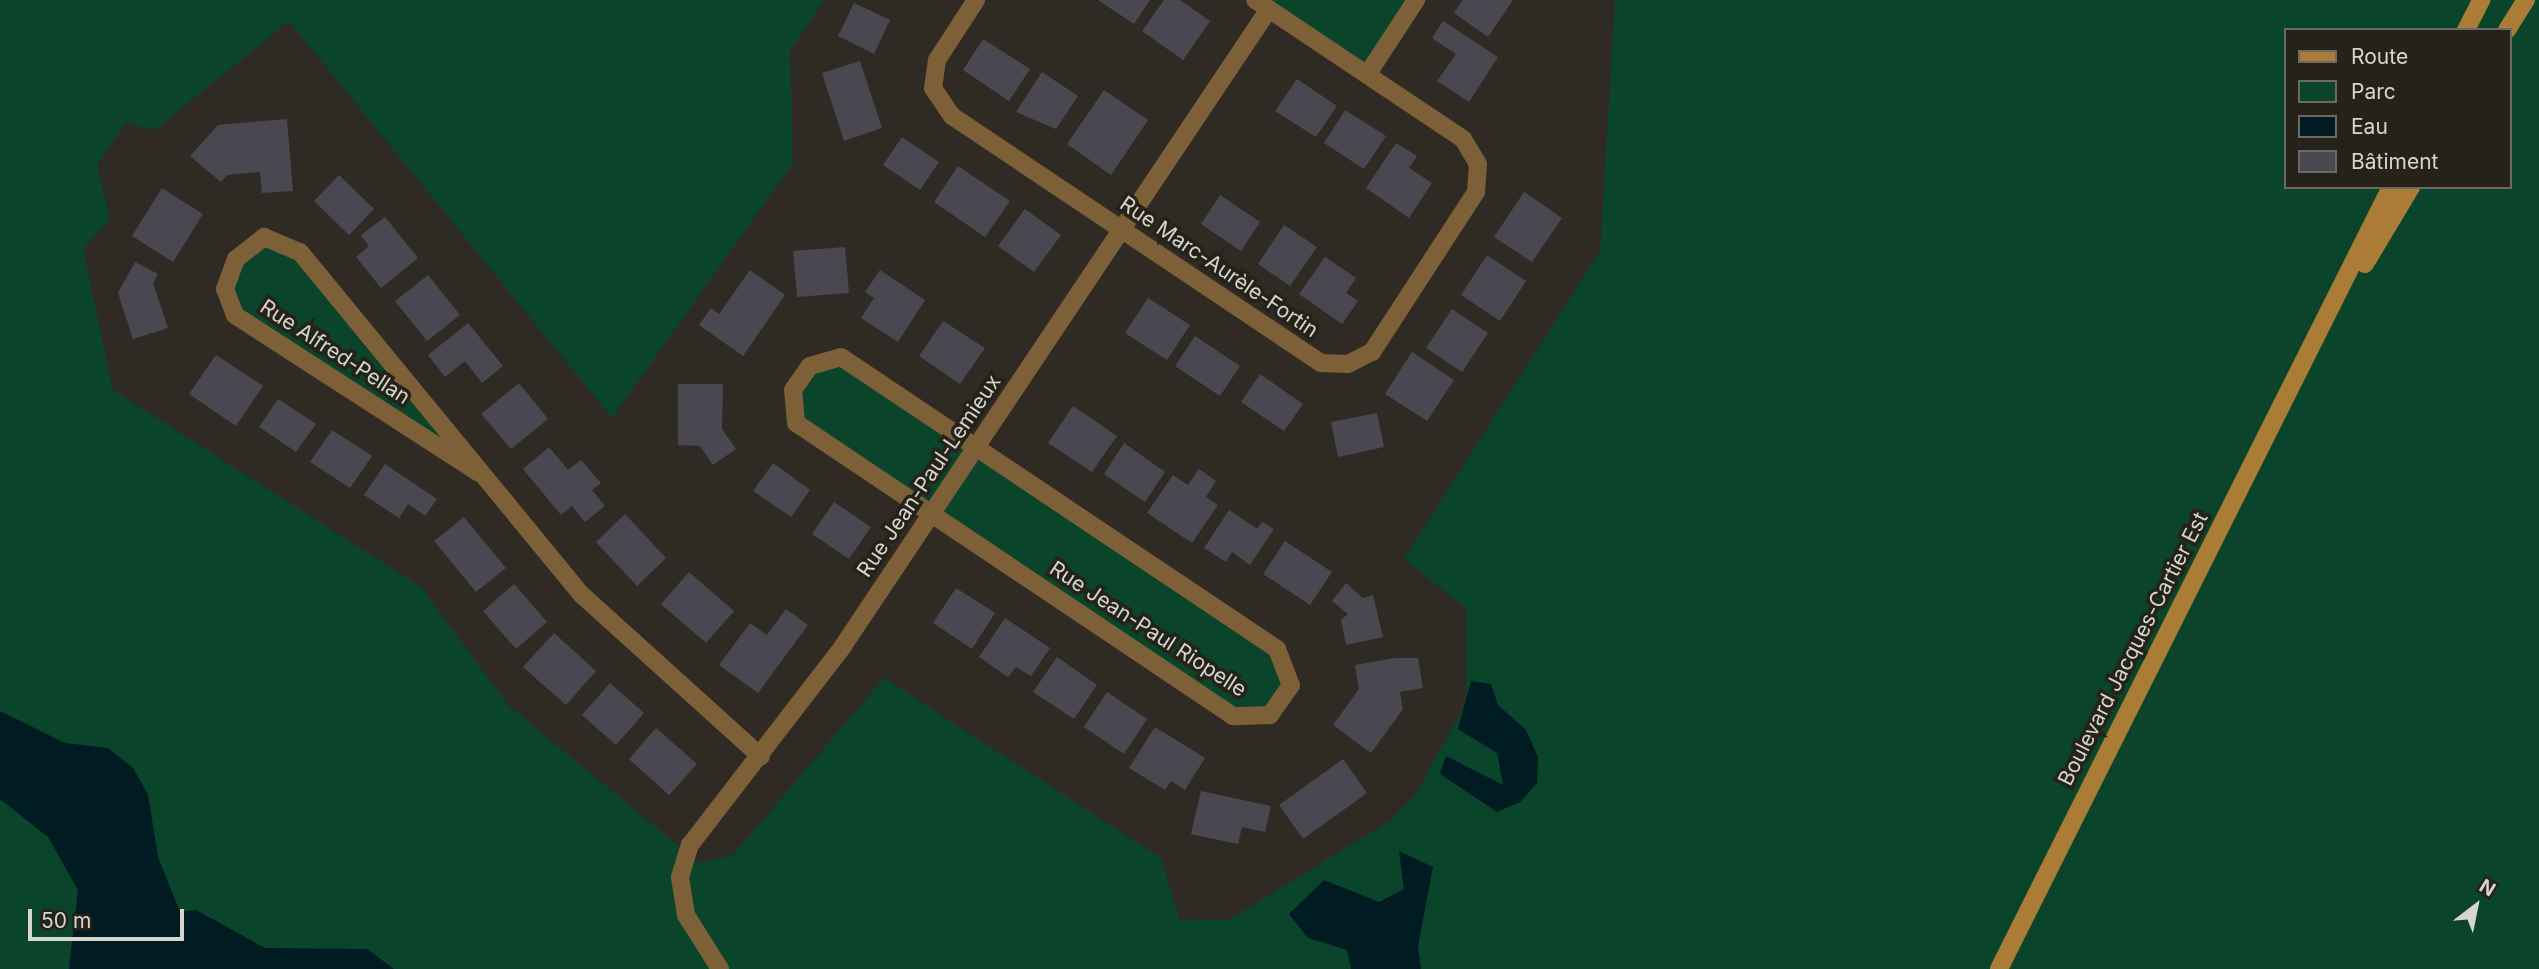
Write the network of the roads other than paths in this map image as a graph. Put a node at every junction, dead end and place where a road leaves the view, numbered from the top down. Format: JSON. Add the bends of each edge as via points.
{"nodes":[{"id":1,"x":976,"y":0,"type":"edge"},
{"id":2,"x":1416,"y":0,"type":"edge"},
{"id":3,"x":2481,"y":0,"type":"edge"},
{"id":4,"x":2526,"y":0,"type":"edge"},
{"id":5,"x":1262,"y":5,"type":"edge"},
{"id":6,"x":2467,"y":28,"type":"edge"},
{"id":7,"x":2508,"y":28,"type":"edge"},
{"id":8,"x":1367,"y":75,"type":"junction"},
{"id":9,"x":2389,"y":189,"type":"edge"},
{"id":10,"x":2411,"y":189,"type":"edge"},
{"id":11,"x":1122,"y":229,"type":"junction"},
{"id":12,"x":2312,"y":351,"type":"junction"},
{"id":13,"x":975,"y":447,"type":"junction"},
{"id":14,"x":480,"y":473,"type":"junction"},
{"id":15,"x":931,"y":514,"type":"junction"},
{"id":16,"x":761,"y":757,"type":"junction"},
{"id":17,"x":720,"y":969,"type":"edge"},
{"id":18,"x":1999,"y":969,"type":"edge"}],
"edges":[{"from":1,"to":11,"type":"street","name":"Rue Marc-Aurèle-Fortin","via":[[937,60],[933,88],[952,116]]},
{"from":2,"to":8,"type":"street"},
{"from":3,"to":6,"type":"main road"},
{"from":4,"to":7,"type":"main road"},
{"from":5,"to":8,"type":"street"},
{"from":5,"to":11,"type":"street","name":"Rue Jean-Paul-Lemieux"},
{"from":8,"to":11,"type":"street","name":"Rue Marc-Aurèle-Fortin","via":[[1464,139],[1478,164],[1476,192],[1371,352],[1348,364],[1321,363]]},
{"from":9,"to":12,"type":"main road","name":"Boulevard Jacques-Cartier Est"},
{"from":10,"to":12,"type":"main road","name":"Boulevard Jacques-Cartier Est"},
{"from":11,"to":13,"type":"street","name":"Rue Jean-Paul-Lemieux"},
{"from":12,"to":18,"type":"main road","name":"Boulevard Jacques-Cartier Est"},
{"from":13,"to":15,"type":"street","name":"Rue Jean-Paul-Lemieux"},
{"from":13,"to":15,"type":"street","name":"Rue Jean-Paul Riopelle","via":[[841,357],[810,366],[799,382],[796,423]]},
{"from":13,"to":15,"type":"street","name":"Rue Jean-Paul Riopelle","via":[[1277,649],[1291,685],[1270,715],[1233,716]]},
{"from":14,"to":14,"type":"street","name":"Rue Alfred-Pellan","via":[[300,252],[264,237],[236,259],[225,289],[235,315]]},
{"from":14,"to":16,"type":"street","name":"Rue Alfred-Pellan","via":[[582,595]]},
{"from":15,"to":16,"type":"street","name":"Rue Jean-Paul-Lemieux"},
{"from":16,"to":17,"type":"street","name":"Rue Jean-Paul-Lemieux","via":[[690,845],[680,877],[686,915]]}]}
